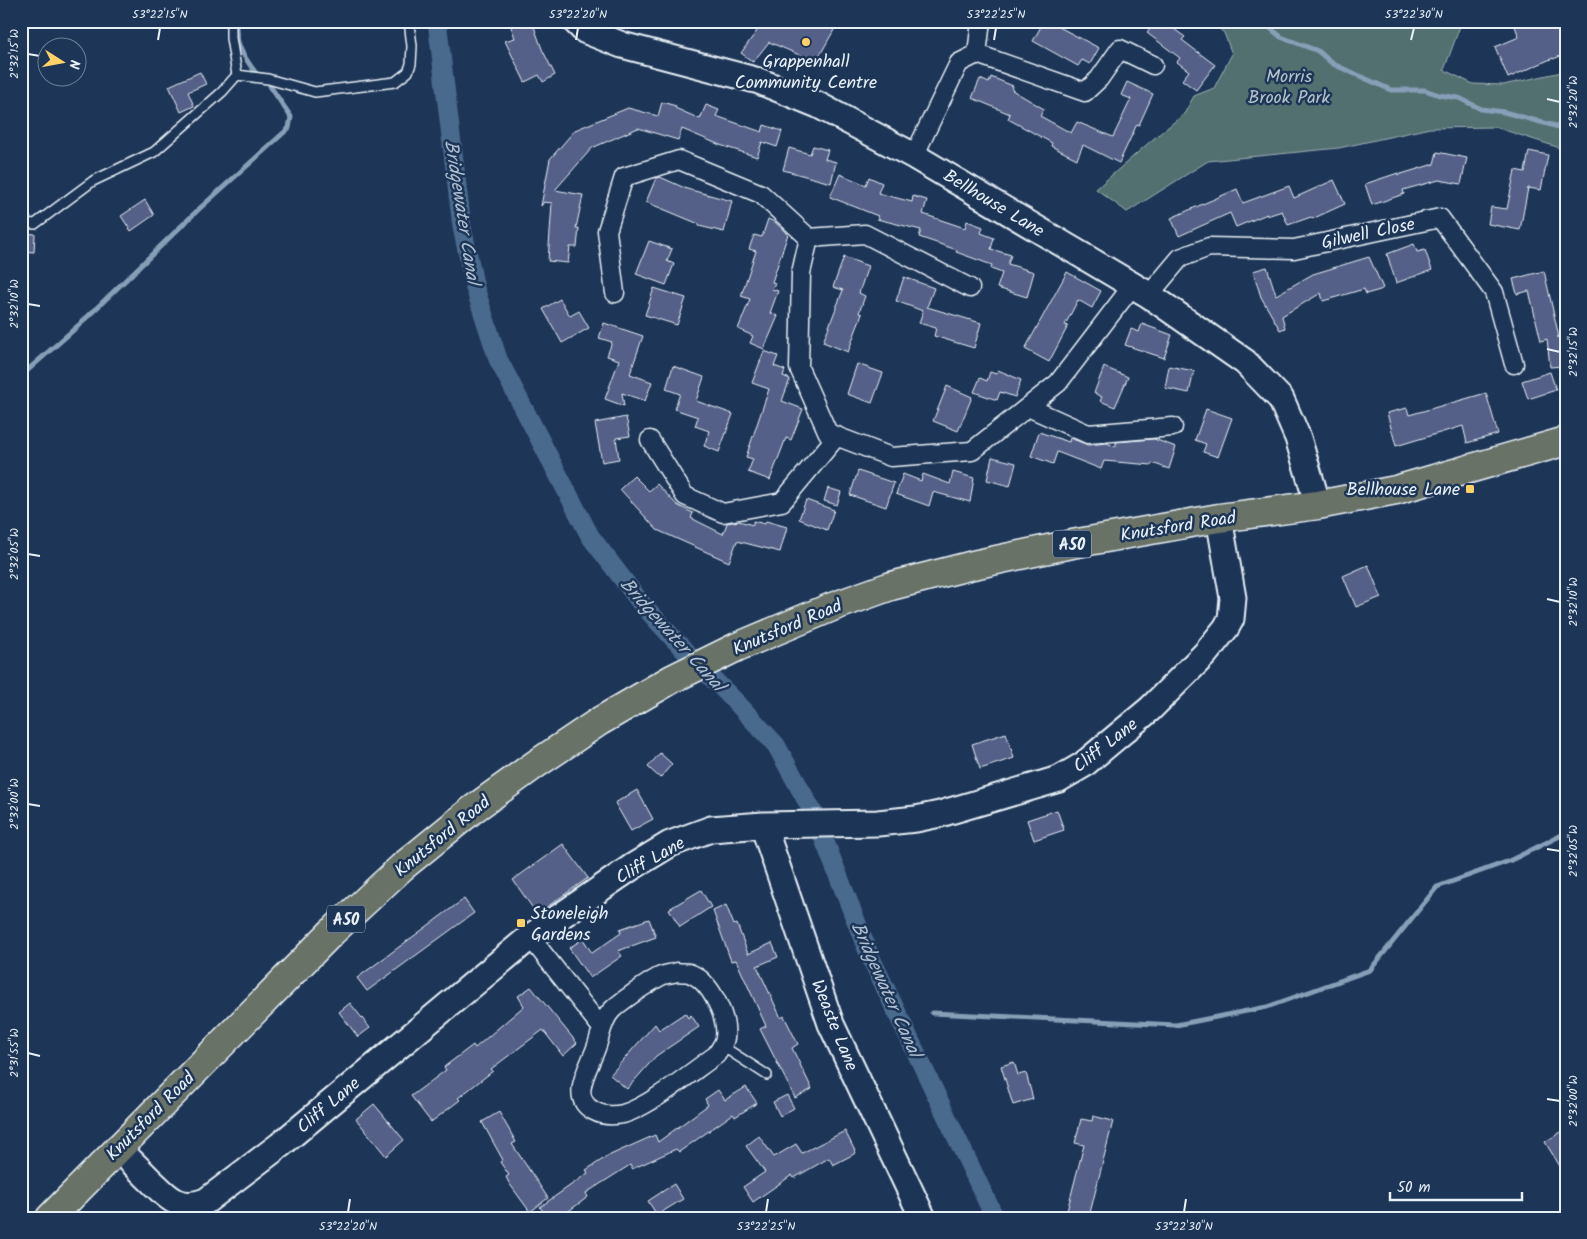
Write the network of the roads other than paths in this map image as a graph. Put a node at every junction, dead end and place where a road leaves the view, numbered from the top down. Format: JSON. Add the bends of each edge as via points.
{"nodes":[{"id":1,"x":230,"y":21,"type":"edge"},
{"id":2,"x":409,"y":21,"type":"edge"},
{"id":3,"x":574,"y":21,"type":"edge"},
{"id":4,"x":981,"y":21,"type":"edge"},
{"id":5,"x":977,"y":54,"type":"junction"},
{"id":6,"x":1153,"y":65,"type":"dead end"},
{"id":7,"x":237,"y":75,"type":"junction"},
{"id":8,"x":914,"y":156,"type":"junction"},
{"id":9,"x":21,"y":223,"type":"edge"},
{"id":10,"x":809,"y":238,"type":"junction"},
{"id":11,"x":970,"y":288,"type":"dead end"},
{"id":12,"x":1141,"y":290,"type":"junction"},
{"id":13,"x":615,"y":293,"type":"dead end"},
{"id":14,"x":1514,"y":364,"type":"dead end"},
{"id":15,"x":1028,"y":407,"type":"junction"},
{"id":16,"x":1173,"y":427,"type":"dead end"},
{"id":17,"x":837,"y":436,"type":"junction"},
{"id":18,"x":650,"y":440,"type":"dead end"},
{"id":19,"x":1566,"y":441,"type":"edge"},
{"id":20,"x":1318,"y":505,"type":"junction"},
{"id":21,"x":1220,"y":518,"type":"junction"},
{"id":22,"x":763,"y":825,"type":"junction"},
{"id":23,"x":530,"y":937,"type":"junction"},
{"id":24,"x":601,"y":1026,"type":"junction"},
{"id":25,"x":722,"y":1046,"type":"junction"},
{"id":26,"x":767,"y":1075,"type":"dead end"},
{"id":27,"x":118,"y":1148,"type":"junction"},
{"id":28,"x":50,"y":1218,"type":"edge"},
{"id":29,"x":923,"y":1218,"type":"edge"}],
"edges":[{"from":1,"to":7,"type":"lane"},
{"from":2,"to":7,"type":"lane","via":[[411,64],[408,72],[395,82],[315,92],[268,79]]},
{"from":3,"to":8,"type":"street","name":"Bellhouse Lane","via":[[584,30],[622,45],[759,81],[818,105]]},
{"from":4,"to":5,"type":"street"},
{"from":5,"to":6,"type":"street","via":[[1086,92],[1100,79],[1120,49]]},
{"from":5,"to":8,"type":"street","via":[[959,63]]},
{"from":7,"to":9,"type":"lane","via":[[154,152],[93,181],[35,224]]},
{"from":8,"to":12,"type":"street","name":"Bellhouse Lane"},
{"from":10,"to":11,"type":"street","via":[[865,234]]},
{"from":10,"to":13,"type":"street","via":[[760,194],[679,160],[624,177],[607,231]]},
{"from":10,"to":17,"type":"street","via":[[800,273],[799,368],[828,433]]},
{"from":12,"to":14,"type":"street","name":"Gilwell Close","via":[[1180,258],[1209,247],[1294,249],[1440,218],[1494,292]]},
{"from":12,"to":15,"type":"street","via":[[1058,383]]},
{"from":12,"to":20,"type":"street","name":"Bellhouse Lane","via":[[1245,362],[1281,399],[1298,438]]},
{"from":15,"to":16,"type":"street","via":[[1088,434]]},
{"from":15,"to":17,"type":"street","via":[[972,452],[891,457]]},
{"from":17,"to":18,"type":"street","via":[[782,502],[723,513],[685,496]]},
{"from":19,"to":20,"type":"highway","name":"Knutsford Road","number":"A50","via":[[1396,490]]},
{"from":20,"to":21,"type":"highway","name":"Knutsford Road","number":"A50"},
{"from":21,"to":22,"type":"street","name":"Cliff Lane","via":[[1233,598],[1231,618],[1226,628],[1150,709],[1083,765],[1059,779],[916,819],[878,823]]},
{"from":21,"to":27,"type":"highway","name":"Knutsford Road","number":"A50","via":[[1072,544],[891,586],[737,647],[600,720],[472,810],[402,867],[332,932]]},
{"from":22,"to":23,"type":"street","name":"Cliff Lane","via":[[711,829],[670,844]]},
{"from":22,"to":29,"type":"street","name":"Weaste Lane","via":[[831,1024]]},
{"from":23,"to":24,"type":"street"},
{"from":23,"to":27,"type":"street","name":"Cliff Lane","via":[[280,1145],[206,1201],[184,1205],[168,1198]]},
{"from":24,"to":25,"type":"street","via":[[612,1010],[660,976],[689,973],[714,994],[725,1025]]},
{"from":24,"to":25,"type":"street","via":[[581,1087],[581,1100],[588,1108],[610,1116],[647,1103],[716,1055]]},
{"from":25,"to":26,"type":"lane"},
{"from":27,"to":28,"type":"highway","name":"Knutsford Road","number":"A50"}]}
